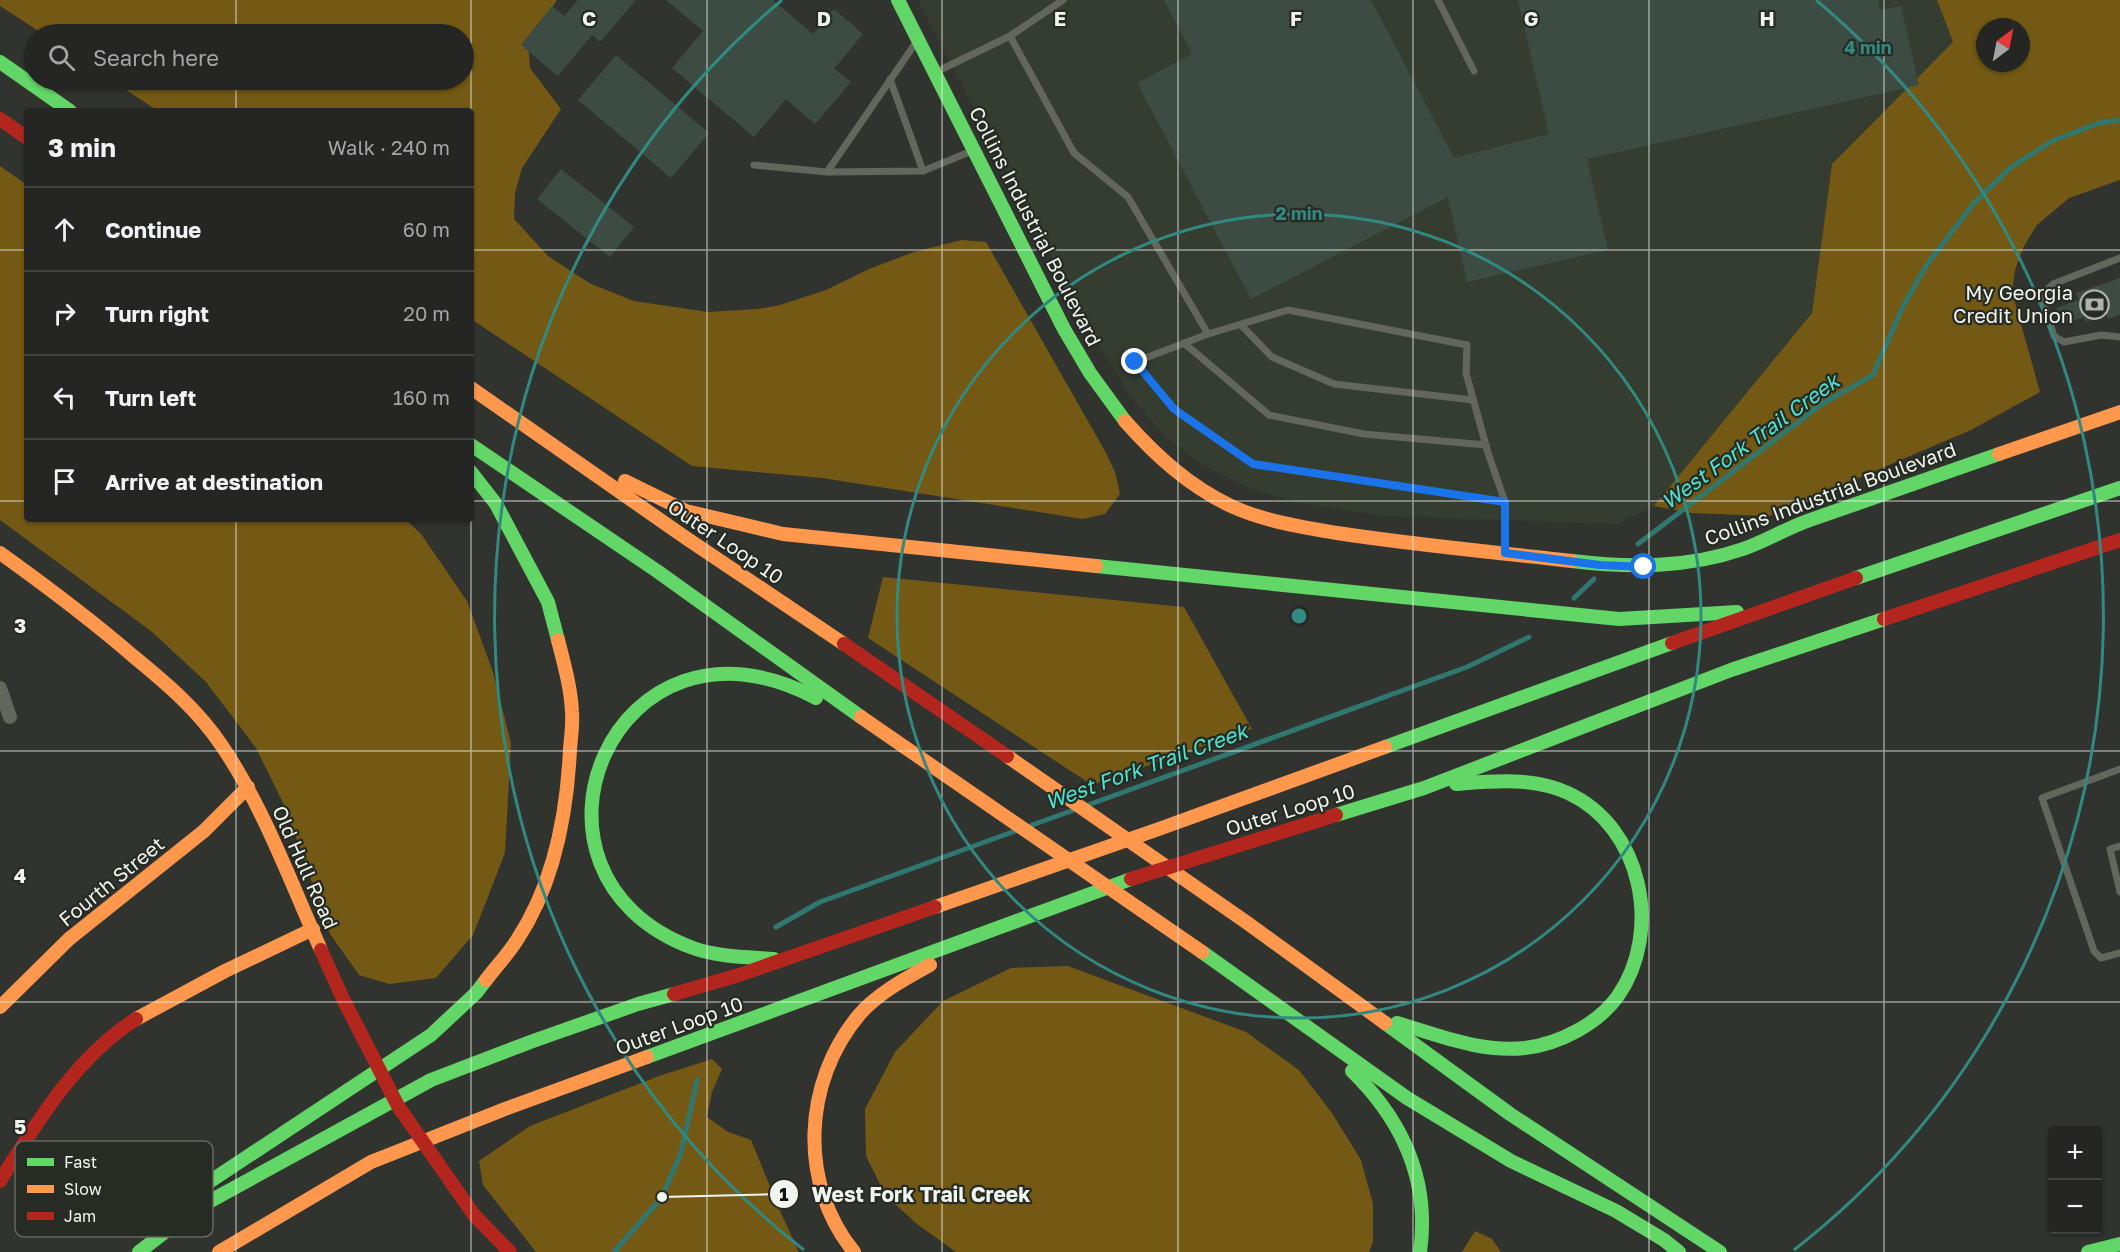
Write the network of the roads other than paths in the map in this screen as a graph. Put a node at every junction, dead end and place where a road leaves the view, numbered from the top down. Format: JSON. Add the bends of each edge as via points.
{"nodes":[{"id":1,"x":898,"y":0,"type":"edge"},
{"id":2,"x":1063,"y":0,"type":"edge"},
{"id":3,"x":1438,"y":0,"type":"edge"},
{"id":4,"x":1010,"y":36,"type":"junction"},
{"id":5,"x":918,"y":39,"type":"junction"},
{"id":6,"x":0,"y":62,"type":"edge"},
{"id":7,"x":1474,"y":71,"type":"dead end"},
{"id":8,"x":936,"y":72,"type":"junction"},
{"id":9,"x":24,"y":79,"type":"edge"},
{"id":10,"x":890,"y":79,"type":"junction"},
{"id":11,"x":40,"y":90,"type":"edge"},
{"id":12,"x":66,"y":108,"type":"edge"},
{"id":13,"x":0,"y":119,"type":"edge"},
{"id":14,"x":24,"y":136,"type":"edge"},
{"id":15,"x":975,"y":150,"type":"junction"},
{"id":16,"x":754,"y":165,"type":"dead end"},
{"id":17,"x":923,"y":171,"type":"junction"},
{"id":18,"x":827,"y":172,"type":"junction"},
{"id":19,"x":2120,"y":258,"type":"edge"},
{"id":20,"x":1241,"y":325,"type":"junction"},
{"id":21,"x":1208,"y":334,"type":"junction"},
{"id":22,"x":2120,"y":337,"type":"edge"},
{"id":23,"x":1184,"y":343,"type":"junction"},
{"id":24,"x":474,"y":390,"type":"edge"},
{"id":25,"x":1473,"y":400,"type":"junction"},
{"id":26,"x":504,"y":411,"type":"junction"},
{"id":27,"x":2120,"y":412,"type":"edge"},
{"id":28,"x":1486,"y":445,"type":"junction"},
{"id":29,"x":474,"y":447,"type":"edge"},
{"id":30,"x":474,"y":476,"type":"edge"},
{"id":31,"x":2120,"y":488,"type":"edge"},
{"id":32,"x":1505,"y":502,"type":"junction"},
{"id":33,"x":2120,"y":540,"type":"edge"},
{"id":34,"x":0,"y":553,"type":"edge"},
{"id":35,"x":1505,"y":553,"type":"junction"},
{"id":36,"x":1763,"y":610,"type":"junction"},
{"id":37,"x":0,"y":688,"type":"edge"},
{"id":38,"x":10,"y":717,"type":"dead end"},
{"id":39,"x":915,"y":756,"type":"junction"},
{"id":40,"x":2120,"y":769,"type":"edge"},
{"id":41,"x":248,"y":787,"type":"junction"},
{"id":42,"x":1424,"y":788,"type":"junction"},
{"id":43,"x":2120,"y":846,"type":"edge"},
{"id":44,"x":2120,"y":892,"type":"edge"},
{"id":45,"x":1006,"y":925,"type":"junction"},
{"id":46,"x":313,"y":929,"type":"junction"},
{"id":47,"x":2120,"y":953,"type":"edge"},
{"id":48,"x":782,"y":960,"type":"junction"},
{"id":49,"x":0,"y":1006,"type":"edge"},
{"id":50,"x":1285,"y":1011,"type":"junction"},
{"id":51,"x":1382,"y":1019,"type":"junction"},
{"id":52,"x":25,"y":1141,"type":"edge"},
{"id":53,"x":15,"y":1157,"type":"edge"},
{"id":54,"x":213,"y":1179,"type":"edge"},
{"id":55,"x":0,"y":1181,"type":"edge"},
{"id":56,"x":213,"y":1199,"type":"edge"},
{"id":57,"x":150,"y":1237,"type":"edge"},
{"id":58,"x":157,"y":1237,"type":"edge"},
{"id":59,"x":2120,"y":1244,"type":"edge"},
{"id":60,"x":137,"y":1252,"type":"edge"},
{"id":61,"x":219,"y":1252,"type":"edge"},
{"id":62,"x":510,"y":1252,"type":"edge"},
{"id":63,"x":854,"y":1252,"type":"edge"},
{"id":64,"x":1420,"y":1252,"type":"edge"},
{"id":65,"x":1679,"y":1252,"type":"edge"},
{"id":66,"x":1720,"y":1252,"type":"edge"},
{"id":67,"x":2088,"y":1252,"type":"edge"}],
"edges":[{"from":1,"to":5,"type":"main road","name":"Collins Industrial Boulevard"},
{"from":2,"to":4,"type":"lane"},
{"from":3,"to":7,"type":"lane"},
{"from":4,"to":8,"type":"lane"},
{"from":4,"to":21,"type":"lane","via":[[1074,153],[1128,197]]},
{"from":5,"to":8,"type":"main road","name":"Collins Industrial Boulevard"},
{"from":5,"to":10,"type":"lane"},
{"from":6,"to":9,"type":"main road"},
{"from":8,"to":15,"type":"main road","name":"Collins Industrial Boulevard"},
{"from":10,"to":17,"type":"lane"},
{"from":10,"to":18,"type":"lane"},
{"from":11,"to":12,"type":"main road"},
{"from":13,"to":14,"type":"main road"},
{"from":15,"to":17,"type":"lane"},
{"from":15,"to":35,"type":"main road","name":"Collins Industrial Boulevard","via":[[1063,327],[1089,370],[1150,449],[1188,482],[1232,506],[1280,521],[1379,539]]},
{"from":16,"to":18,"type":"lane"},
{"from":17,"to":18,"type":"lane"},
{"from":19,"to":22,"type":"lane","via":[[2053,284],[2043,299],[2054,336],[2064,342],[2101,335]]},
{"from":20,"to":21,"type":"lane"},
{"from":20,"to":25,"type":"lane","via":[[1272,357],[1334,384]]},
{"from":20,"to":25,"type":"lane","via":[[1288,310],[1467,345],[1466,373]]},
{"from":21,"to":23,"type":"lane"},
{"from":23,"to":28,"type":"lane","via":[[1269,415],[1364,434]]},
{"from":23,"to":32,"type":"lane","via":[[1135,362],[1174,409],[1253,464]]},
{"from":24,"to":26,"type":"main road","name":"Outer Loop 10"},
{"from":25,"to":28,"type":"lane"},
{"from":26,"to":36,"type":"main road","via":[[597,468],[686,511],[783,534],[1619,619]]},
{"from":26,"to":51,"type":"main road","name":"Outer Loop 10"},
{"from":27,"to":35,"type":"main road","name":"Collins Industrial Boulevard","via":[[1792,526],[1744,549],[1700,561],[1626,567]]},
{"from":28,"to":32,"type":"lane"},
{"from":29,"to":39,"type":"main road","via":[[657,571]]},
{"from":30,"to":54,"type":"main road","via":[[496,504],[548,602],[565,669],[572,712],[569,779],[555,853],[542,892],[517,940],[476,993],[431,1035]]},
{"from":31,"to":36,"type":"main road"},
{"from":32,"to":35,"type":"lane"},
{"from":33,"to":42,"type":"main road","via":[[1731,670]]},
{"from":34,"to":41,"type":"main road","name":"Old Hull Road","via":[[75,607],[173,689],[221,744]]},
{"from":36,"to":48,"type":"main road","via":[[1156,830]]},
{"from":37,"to":38,"type":"street"},
{"from":39,"to":48,"type":"main road","via":[[802,690],[744,673],[694,677],[663,688],[640,704],[611,739],[600,761],[590,811],[595,849],[603,871],[625,903],[662,934],[695,949]]},
{"from":39,"to":50,"type":"main road"},
{"from":40,"to":47,"type":"lane","via":[[2042,798],[2094,951],[2101,958]]},
{"from":41,"to":46,"type":"main road","name":"Old Hull Road"},
{"from":41,"to":49,"type":"main road","name":"Fourth Street","via":[[204,831],[69,939]]},
{"from":42,"to":45,"type":"main road","name":"Outer Loop 10","via":[[1107,886]]},
{"from":42,"to":51,"type":"main road","via":[[1485,781],[1525,783],[1552,788],[1580,800],[1608,823],[1629,854],[1639,885],[1643,917],[1638,946],[1623,987],[1604,1011],[1569,1036],[1526,1048],[1485,1048]]},
{"from":43,"to":44,"type":"lane","via":[[2110,849]]},
{"from":45,"to":61,"type":"main road","name":"Outer Loop 10","via":[[371,1162]]},
{"from":45,"to":63,"type":"main road","via":[[882,994],[860,1014],[831,1060],[816,1109],[815,1157],[825,1202]]},
{"from":46,"to":52,"type":"main road","via":[[222,970],[137,1017],[108,1039],[68,1081]]},
{"from":46,"to":62,"type":"main road","name":"Old Hull Road","via":[[343,999],[398,1106],[474,1215]]},
{"from":48,"to":56,"type":"main road","via":[[628,1007],[431,1080]]},
{"from":50,"to":64,"type":"main road","via":[[1360,1078],[1393,1125],[1415,1167],[1420,1188]]},
{"from":50,"to":65,"type":"main road","via":[[1407,1098],[1473,1139],[1616,1211]]},
{"from":51,"to":66,"type":"main road","name":"Outer Loop 10","via":[[1510,1114]]},
{"from":53,"to":55,"type":"main road"},
{"from":57,"to":60,"type":"main road"},
{"from":58,"to":60,"type":"main road"},
{"from":59,"to":67,"type":"main road"}]}
